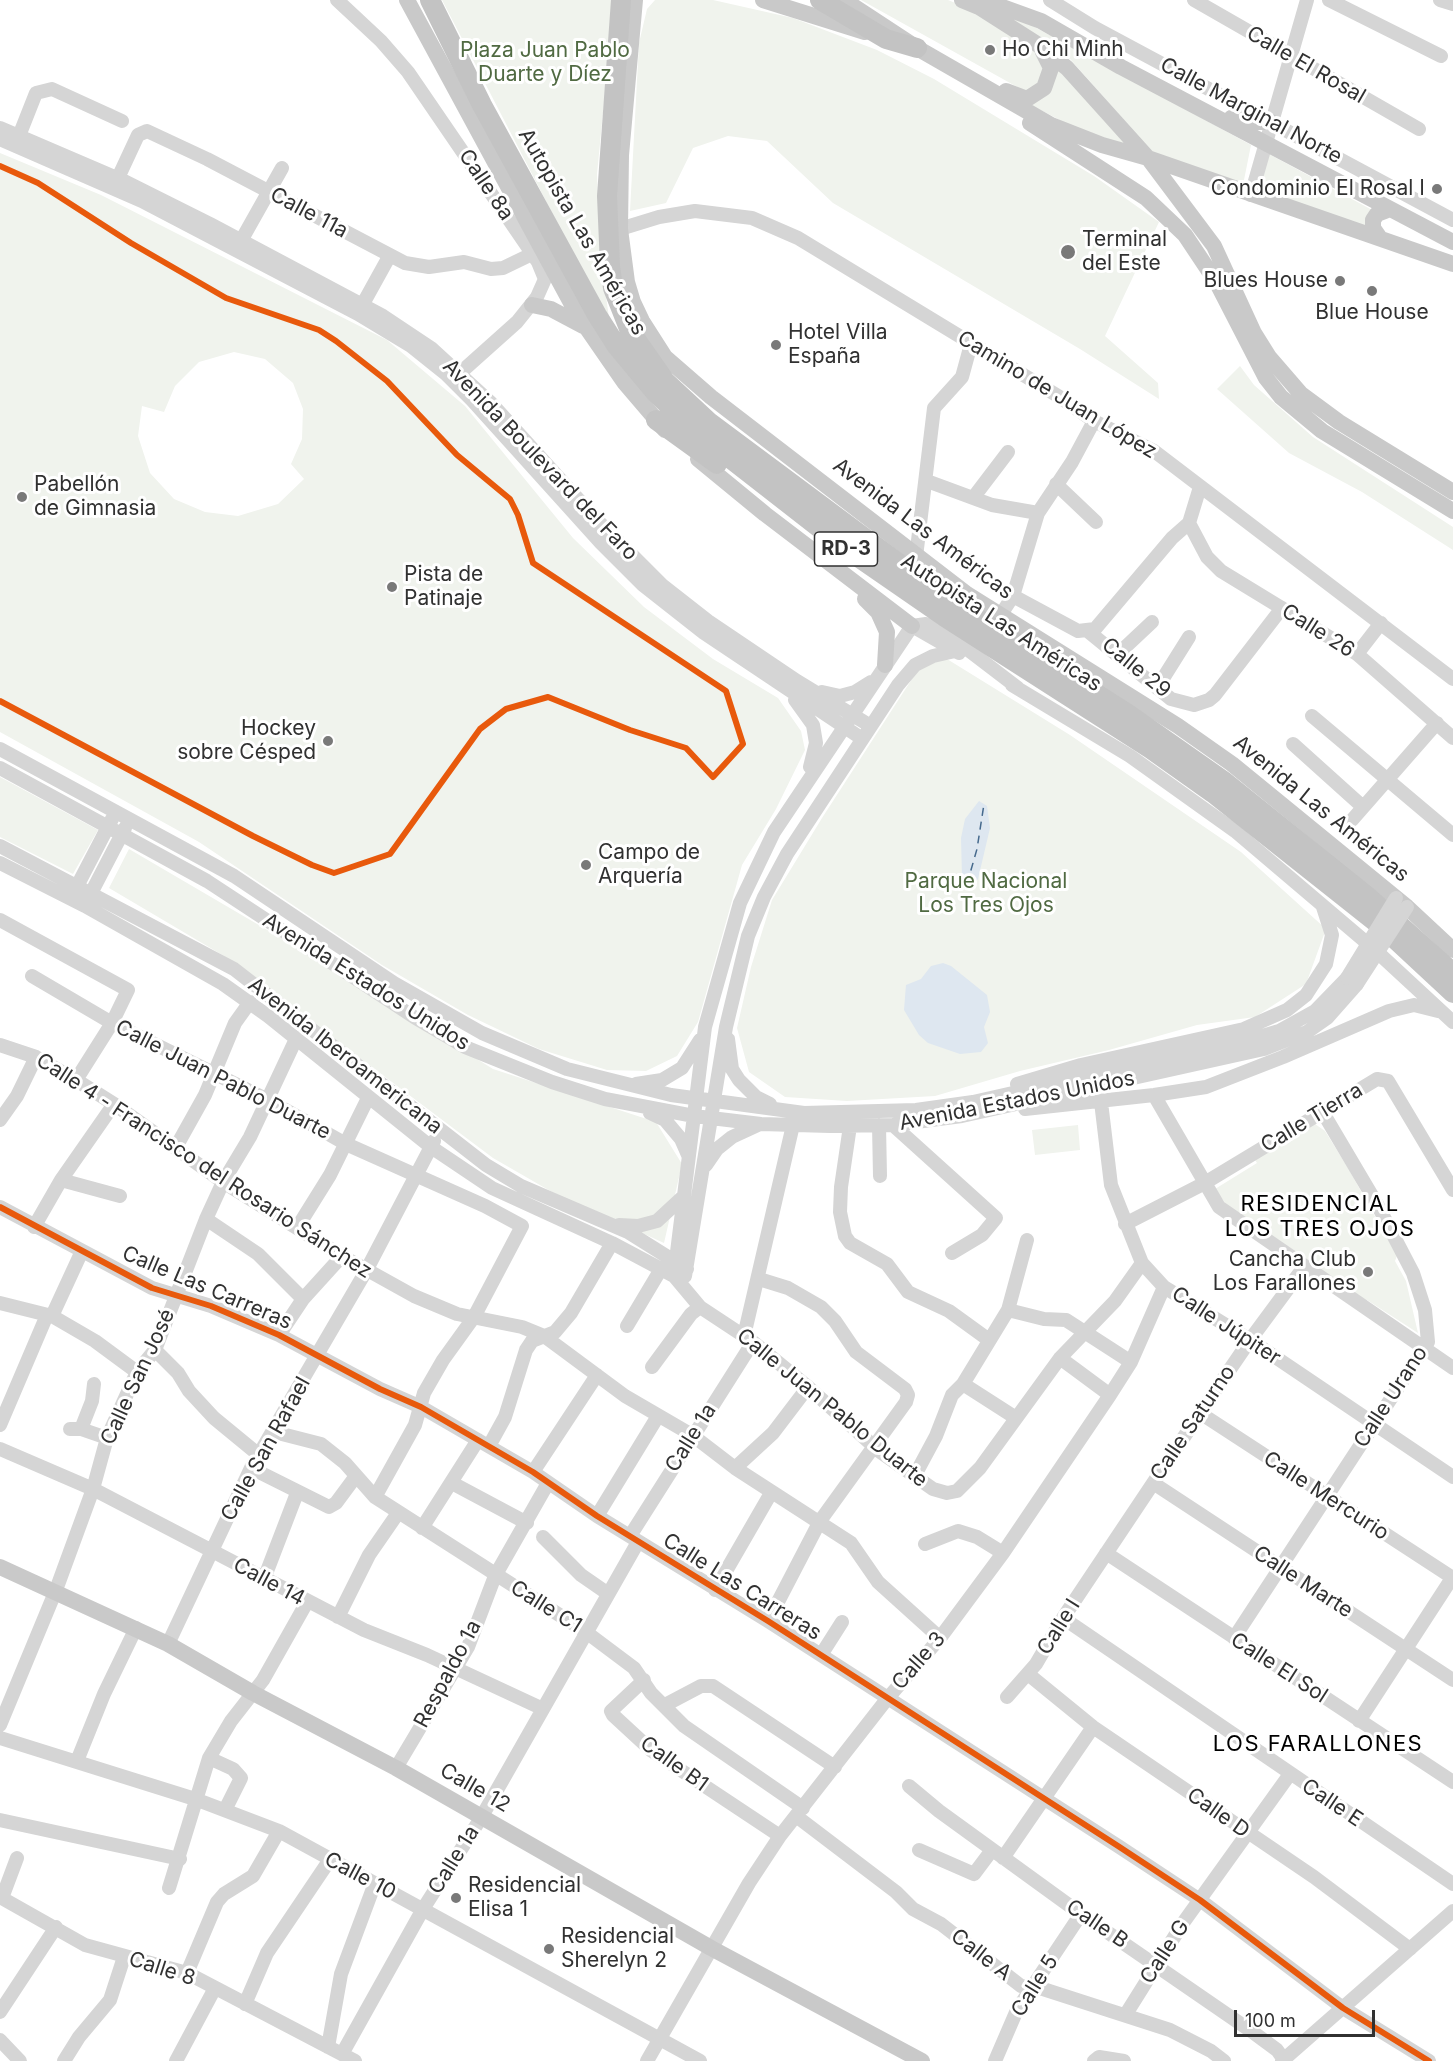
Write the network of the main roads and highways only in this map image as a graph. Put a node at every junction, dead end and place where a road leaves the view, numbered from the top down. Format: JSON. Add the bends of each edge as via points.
{"nodes":[{"id":1,"x":407,"y":0,"type":"edge"},
{"id":2,"x":430,"y":0,"type":"edge"},
{"id":3,"x":763,"y":0,"type":"edge"},
{"id":4,"x":820,"y":0,"type":"edge"},
{"id":5,"x":844,"y":0,"type":"edge"},
{"id":6,"x":962,"y":0,"type":"edge"},
{"id":7,"x":983,"y":0,"type":"edge"},
{"id":8,"x":1008,"y":0,"type":"edge"},
{"id":9,"x":633,"y":2,"type":"edge"},
{"id":10,"x":1041,"y":21,"type":"junction"},
{"id":11,"x":886,"y":39,"type":"junction"},
{"id":12,"x":1037,"y":44,"type":"junction"},
{"id":13,"x":917,"y":48,"type":"junction"},
{"id":14,"x":938,"y":59,"type":"junction"},
{"id":15,"x":976,"y":83,"type":"junction"},
{"id":16,"x":1188,"y":102,"type":"junction"},
{"id":17,"x":1271,"y":122,"type":"road end"},
{"id":18,"x":1148,"y":158,"type":"junction"},
{"id":19,"x":1200,"y":177,"type":"junction"},
{"id":20,"x":1184,"y":205,"type":"junction"},
{"id":21,"x":1390,"y":209,"type":"junction"},
{"id":22,"x":1380,"y":238,"type":"junction"},
{"id":23,"x":1453,"y":242,"type":"edge"},
{"id":24,"x":1453,"y":264,"type":"edge"},
{"id":25,"x":1223,"y":279,"type":"junction"},
{"id":26,"x":532,"y":304,"type":"road end"},
{"id":27,"x":587,"y":329,"type":"junction"},
{"id":28,"x":665,"y":357,"type":"junction"},
{"id":29,"x":656,"y":420,"type":"junction"},
{"id":30,"x":1453,"y":492,"type":"edge"},
{"id":31,"x":1453,"y":511,"type":"edge"},
{"id":32,"x":838,"y":543,"type":"junction"},
{"id":33,"x":828,"y":563,"type":"junction"},
{"id":34,"x":944,"y":597,"type":"junction"},
{"id":35,"x":912,"y":626,"type":"road end"},
{"id":36,"x":885,"y":665,"type":"road end"},
{"id":37,"x":1453,"y":950,"type":"edge"},
{"id":38,"x":1453,"y":973,"type":"edge"},
{"id":39,"x":1453,"y":993,"type":"edge"},
{"id":40,"x":0,"y":1567,"type":"edge"},
{"id":41,"x":922,"y":2061,"type":"edge"}],
"edges":[{"from":1,"to":27,"type":"main road","via":[[549,276]]},
{"from":2,"to":32,"type":"highway","name":"Autopista Las Américas","number":"RD-3","via":[[488,115],[616,345],[655,392],[694,430]]},
{"from":3,"to":11,"type":"main road"},
{"from":4,"to":11,"type":"highway"},
{"from":5,"to":13,"type":"main road"},
{"from":6,"to":12,"type":"main road"},
{"from":7,"to":10,"type":"main road"},
{"from":8,"to":10,"type":"main road"},
{"from":9,"to":28,"type":"main road","name":"Avenida Las Américas","via":[[621,154],[620,229],[633,302]]},
{"from":9,"to":34,"type":"highway","name":"Autopista Las Américas","number":"RD-3","via":[[607,196],[613,288],[630,331],[666,381],[709,422]]},
{"from":10,"to":16,"type":"main road"},
{"from":11,"to":13,"type":"highway"},
{"from":12,"to":14,"type":"main road","via":[[1048,59],[1050,78],[1038,94],[1028,99]]},
{"from":12,"to":18,"type":"main road","via":[[1089,90]]},
{"from":13,"to":14,"type":"main road"},
{"from":14,"to":15,"type":"main road"},
{"from":15,"to":18,"type":"main road","via":[[1052,125]]},
{"from":15,"to":25,"type":"main road","via":[[1034,127],[1146,198]]},
{"from":16,"to":17,"type":"main road","via":[[1243,121]]},
{"from":16,"to":21,"type":"main road"},
{"from":18,"to":19,"type":"main road"},
{"from":18,"to":20,"type":"main road"},
{"from":19,"to":20,"type":"main road","via":[[1185,186]]},
{"from":19,"to":22,"type":"main road"},
{"from":20,"to":25,"type":"main road","via":[[1214,246]]},
{"from":21,"to":22,"type":"main road","via":[[1373,220],[1372,228]]},
{"from":21,"to":23,"type":"main road"},
{"from":22,"to":24,"type":"main road"},
{"from":25,"to":30,"type":"main road","via":[[1269,357],[1301,394]]},
{"from":25,"to":31,"type":"main road","via":[[1266,378],[1281,397],[1322,431]]},
{"from":26,"to":27,"type":"main road","via":[[552,309]]},
{"from":27,"to":29,"type":"main road"},
{"from":28,"to":34,"type":"highway","via":[[703,401],[882,541]]},
{"from":28,"to":37,"type":"main road","name":"Avenida Las Américas","via":[[916,556],[1000,616],[1178,726],[1257,783]]},
{"from":29,"to":32,"type":"highway","via":[[814,531]]},
{"from":29,"to":33,"type":"main road","via":[[693,455]]},
{"from":32,"to":39,"type":"highway","name":"Autopista Las Américas","number":"RD-3","via":[[1213,793],[1382,927]]},
{"from":33,"to":35,"type":"main road"},
{"from":33,"to":36,"type":"main road","via":[[878,612],[887,632]]},
{"from":34,"to":38,"type":"highway","name":"Autopista Las Américas","number":"RD-3","via":[[1128,714],[1224,782],[1367,896]]},
{"from":40,"to":41,"type":"main road","name":"Calle 12","via":[[168,1644],[396,1768],[711,1948]]}]}
